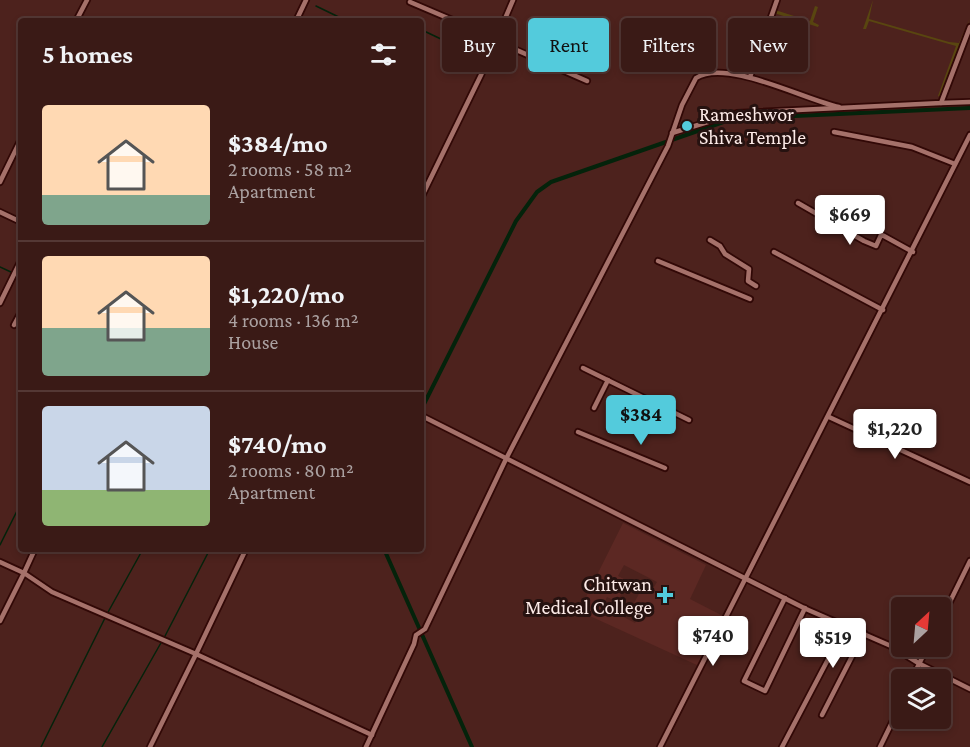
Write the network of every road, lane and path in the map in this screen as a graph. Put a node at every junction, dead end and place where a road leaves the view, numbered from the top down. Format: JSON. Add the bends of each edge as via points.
{"nodes":[{"id":1,"x":87,"y":0,"type":"edge"},
{"id":2,"x":306,"y":0,"type":"edge"},
{"id":3,"x":513,"y":0,"type":"edge"},
{"id":4,"x":777,"y":0,"type":"edge"},
{"id":5,"x":410,"y":2,"type":"dead end"},
{"id":6,"x":78,"y":18,"type":"edge"},
{"id":7,"x":297,"y":18,"type":"edge"},
{"id":8,"x":447,"y":18,"type":"edge"},
{"id":9,"x":506,"y":18,"type":"edge"},
{"id":10,"x":970,"y":27,"type":"edge"},
{"id":11,"x":516,"y":49,"type":"edge"},
{"id":12,"x":482,"y":72,"type":"edge"},
{"id":13,"x":750,"y":77,"type":"junction"},
{"id":14,"x":587,"y":81,"type":"dead end"},
{"id":15,"x":970,"y":102,"type":"edge"},
{"id":16,"x":941,"y":103,"type":"junction"},
{"id":17,"x":839,"y":109,"type":"junction"},
{"id":18,"x":840,"y":116,"type":"dead end"},
{"id":19,"x":834,"y":132,"type":"dead end"},
{"id":20,"x":672,"y":135,"type":"junction"},
{"id":21,"x":970,"y":135,"type":"edge"},
{"id":22,"x":18,"y":145,"type":"edge"},
{"id":23,"x":955,"y":164,"type":"junction"},
{"id":24,"x":0,"y":182,"type":"edge"},
{"id":25,"x":424,"y":192,"type":"edge"},
{"id":26,"x":798,"y":203,"type":"dead end"},
{"id":27,"x":0,"y":212,"type":"edge"},
{"id":28,"x":18,"y":221,"type":"edge"},
{"id":29,"x":710,"y":240,"type":"dead end"},
{"id":30,"x":774,"y":252,"type":"dead end"},
{"id":31,"x":913,"y":252,"type":"junction"},
{"id":32,"x":658,"y":261,"type":"dead end"},
{"id":33,"x":18,"y":267,"type":"edge"},
{"id":34,"x":756,"y":286,"type":"dead end"},
{"id":35,"x":750,"y":299,"type":"dead end"},
{"id":36,"x":0,"y":303,"type":"edge"},
{"id":37,"x":883,"y":310,"type":"junction"},
{"id":38,"x":18,"y":318,"type":"edge"},
{"id":39,"x":15,"y":325,"type":"dead end"},
{"id":40,"x":583,"y":368,"type":"dead end"},
{"id":41,"x":608,"y":380,"type":"junction"},
{"id":42,"x":594,"y":408,"type":"dead end"},
{"id":43,"x":829,"y":417,"type":"junction"},
{"id":44,"x":424,"y":418,"type":"edge"},
{"id":45,"x":689,"y":420,"type":"dead end"},
{"id":46,"x":578,"y":432,"type":"dead end"},
{"id":47,"x":506,"y":459,"type":"junction"},
{"id":48,"x":665,"y":468,"type":"dead end"},
{"id":49,"x":970,"y":482,"type":"edge"},
{"id":50,"x":34,"y":552,"type":"edge"},
{"id":51,"x":245,"y":552,"type":"edge"},
{"id":52,"x":970,"y":561,"type":"edge"},
{"id":53,"x":0,"y":562,"type":"edge"},
{"id":54,"x":24,"y":573,"type":"junction"},
{"id":55,"x":963,"y":575,"type":"junction"},
{"id":56,"x":747,"y":578,"type":"junction"},
{"id":57,"x":970,"y":578,"type":"edge"},
{"id":58,"x":785,"y":598,"type":"junction"},
{"id":59,"x":951,"y":600,"type":"edge"},
{"id":60,"x":805,"y":608,"type":"junction"},
{"id":61,"x":0,"y":621,"type":"edge"},
{"id":62,"x":845,"y":627,"type":"junction"},
{"id":63,"x":864,"y":633,"type":"junction"},
{"id":64,"x":196,"y":654,"type":"junction"},
{"id":65,"x":923,"y":657,"type":"edge"},
{"id":66,"x":920,"y":664,"type":"junction"},
{"id":67,"x":917,"y":669,"type":"edge"},
{"id":68,"x":970,"y":689,"type":"edge"},
{"id":69,"x":822,"y":715,"type":"dead end"},
{"id":70,"x":891,"y":724,"type":"edge"},
{"id":71,"x":372,"y":735,"type":"junction"},
{"id":72,"x":150,"y":747,"type":"edge"},
{"id":73,"x":366,"y":747,"type":"edge"},
{"id":74,"x":660,"y":747,"type":"edge"},
{"id":75,"x":782,"y":747,"type":"edge"},
{"id":76,"x":880,"y":747,"type":"edge"}],
"edges":[{"from":1,"to":6,"type":"street"},
{"from":2,"to":7,"type":"street"},
{"from":3,"to":9,"type":"street"},
{"from":4,"to":13,"type":"street"},
{"from":5,"to":8,"type":"street"},
{"from":10,"to":16,"type":"street"},
{"from":11,"to":14,"type":"street"},
{"from":12,"to":25,"type":"street"},
{"from":13,"to":17,"type":"street"},
{"from":13,"to":20,"type":"street","via":[[722,73],[699,76],[682,105]]},
{"from":15,"to":16,"type":"street"},
{"from":16,"to":17,"type":"street"},
{"from":17,"to":18,"type":"street"},
{"from":17,"to":20,"type":"street","via":[[737,113]]},
{"from":19,"to":23,"type":"street","via":[[912,147]]},
{"from":20,"to":47,"type":"street"},
{"from":21,"to":23,"type":"street"},
{"from":22,"to":24,"type":"street"},
{"from":23,"to":31,"type":"street"},
{"from":26,"to":31,"type":"street","via":[[864,241],[876,246],[881,235]]},
{"from":27,"to":28,"type":"street"},
{"from":29,"to":34,"type":"street","via":[[749,269],[748,280]]},
{"from":30,"to":37,"type":"street"},
{"from":31,"to":37,"type":"street"},
{"from":32,"to":35,"type":"street"},
{"from":33,"to":36,"type":"street"},
{"from":37,"to":43,"type":"street"},
{"from":38,"to":39,"type":"street"},
{"from":40,"to":41,"type":"street"},
{"from":41,"to":42,"type":"street"},
{"from":41,"to":45,"type":"street"},
{"from":43,"to":49,"type":"street"},
{"from":43,"to":56,"type":"street"},
{"from":44,"to":47,"type":"street"},
{"from":46,"to":48,"type":"street"},
{"from":47,"to":56,"type":"street"},
{"from":47,"to":71,"type":"street"},
{"from":50,"to":54,"type":"street"},
{"from":51,"to":64,"type":"street"},
{"from":52,"to":55,"type":"street"},
{"from":53,"to":54,"type":"street"},
{"from":54,"to":61,"type":"street"},
{"from":54,"to":64,"type":"street","via":[[52,592]]},
{"from":55,"to":57,"type":"street"},
{"from":55,"to":59,"type":"street"},
{"from":56,"to":58,"type":"street"},
{"from":56,"to":74,"type":"street"},
{"from":58,"to":60,"type":"street"},
{"from":58,"to":60,"type":"street","via":[[744,681],[765,690]]},
{"from":60,"to":62,"type":"street"},
{"from":62,"to":63,"type":"street"},
{"from":62,"to":75,"type":"street"},
{"from":63,"to":66,"type":"street"},
{"from":63,"to":69,"type":"street"},
{"from":64,"to":71,"type":"street"},
{"from":64,"to":72,"type":"street"},
{"from":65,"to":66,"type":"street"},
{"from":66,"to":67,"type":"street"},
{"from":66,"to":68,"type":"street"},
{"from":70,"to":76,"type":"street"},
{"from":71,"to":73,"type":"street"}]}
